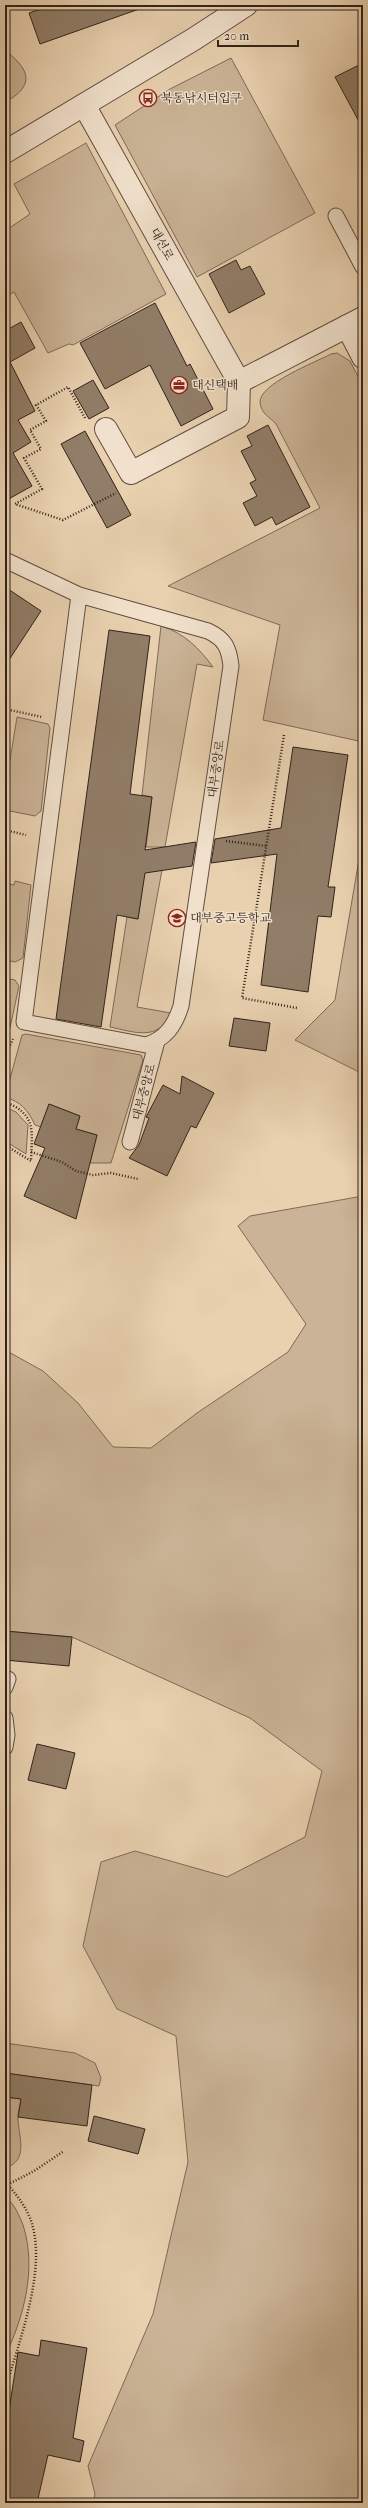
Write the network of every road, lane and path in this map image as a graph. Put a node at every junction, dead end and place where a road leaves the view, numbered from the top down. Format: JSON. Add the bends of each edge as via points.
{"nodes":[{"id":1,"x":246,"y":5,"type":"edge"},
{"id":2,"x":84,"y":105,"type":"junction"},
{"id":3,"x":5,"y":152,"type":"edge"},
{"id":4,"x":336,"y":216,"type":"dead end"},
{"id":5,"x":363,"y":267,"type":"edge"},
{"id":6,"x":355,"y":322,"type":"edge"},
{"id":7,"x":363,"y":357,"type":"edge"},
{"id":8,"x":240,"y":382,"type":"junction"},
{"id":9,"x":108,"y":431,"type":"joint"},
{"id":10,"x":131,"y":473,"type":"junction"},
{"id":11,"x":5,"y":560,"type":"edge"},
{"id":12,"x":79,"y":595,"type":"junction"},
{"id":13,"x":5,"y":677,"type":"edge"},
{"id":14,"x":5,"y":699,"type":"edge"},
{"id":15,"x":5,"y":709,"type":"edge"},
{"id":16,"x":62,"y":722,"type":"junction"},
{"id":17,"x":284,"y":735,"type":"dead end"},
{"id":18,"x":206,"y":838,"type":"junction"},
{"id":19,"x":266,"y":846,"type":"junction"},
{"id":20,"x":297,"y":1008,"type":"dead end"},
{"id":21,"x":157,"y":1041,"type":"junction"},
{"id":22,"x":5,"y":1102,"type":"edge"},
{"id":23,"x":130,"y":1142,"type":"dead end"},
{"id":24,"x":5,"y":1145,"type":"edge"},
{"id":25,"x":31,"y":1152,"type":"junction"},
{"id":26,"x":138,"y":1180,"type":"dead end"},
{"id":27,"x":5,"y":1718,"type":"edge"},
{"id":28,"x":5,"y":1747,"type":"edge"},
{"id":29,"x":64,"y":2151,"type":"dead end"},
{"id":30,"x":7,"y":2185,"type":"edge"},
{"id":31,"x":5,"y":2391,"type":"edge"}],
"edges":[{"from":1,"to":2,"type":"street"},
{"from":2,"to":3,"type":"street"},
{"from":2,"to":8,"type":"street","name":"대선로"},
{"from":4,"to":5,"type":"lane"},
{"from":6,"to":7,"type":"street"},
{"from":6,"to":8,"type":"street"},
{"from":8,"to":10,"type":"street","via":[[238,417]]},
{"from":9,"to":10,"type":"street"},
{"from":9,"to":10,"type":"path","via":[[97,440],[68,387],[36,405],[46,421],[30,430],[40,448],[24,458],[42,489],[14,504],[63,520],[136,482]]},
{"from":11,"to":12,"type":"lane","name":"대부중앙로"},
{"from":12,"to":16,"type":"lane","name":"대부중앙로"},
{"from":12,"to":18,"type":"lane","name":"대부중앙로","via":[[208,631],[226,644],[230,666]]},
{"from":13,"to":14,"type":"path"},
{"from":15,"to":16,"type":"path"},
{"from":16,"to":21,"type":"lane","name":"대부중앙로","via":[[24,1022],[136,1044],[146,1045]]},
{"from":17,"to":19,"type":"path"},
{"from":18,"to":19,"type":"path"},
{"from":18,"to":21,"type":"lane","name":"대부중앙로","via":[[182,1006],[173,1026]]},
{"from":19,"to":20,"type":"path","via":[[242,998]]},
{"from":21,"to":23,"type":"lane","name":"대부중앙로"},
{"from":22,"to":25,"type":"path","via":[[27,1116],[33,1128]]},
{"from":24,"to":25,"type":"path","via":[[31,1160]]},
{"from":25,"to":26,"type":"path","via":[[62,1162],[76,1171],[93,1174],[111,1173]]},
{"from":27,"to":28,"type":"lane"},
{"from":29,"to":30,"type":"path"},
{"from":30,"to":31,"type":"path","via":[[20,2200],[30,2219],[36,2243],[35,2270],[28,2304]]}]}
